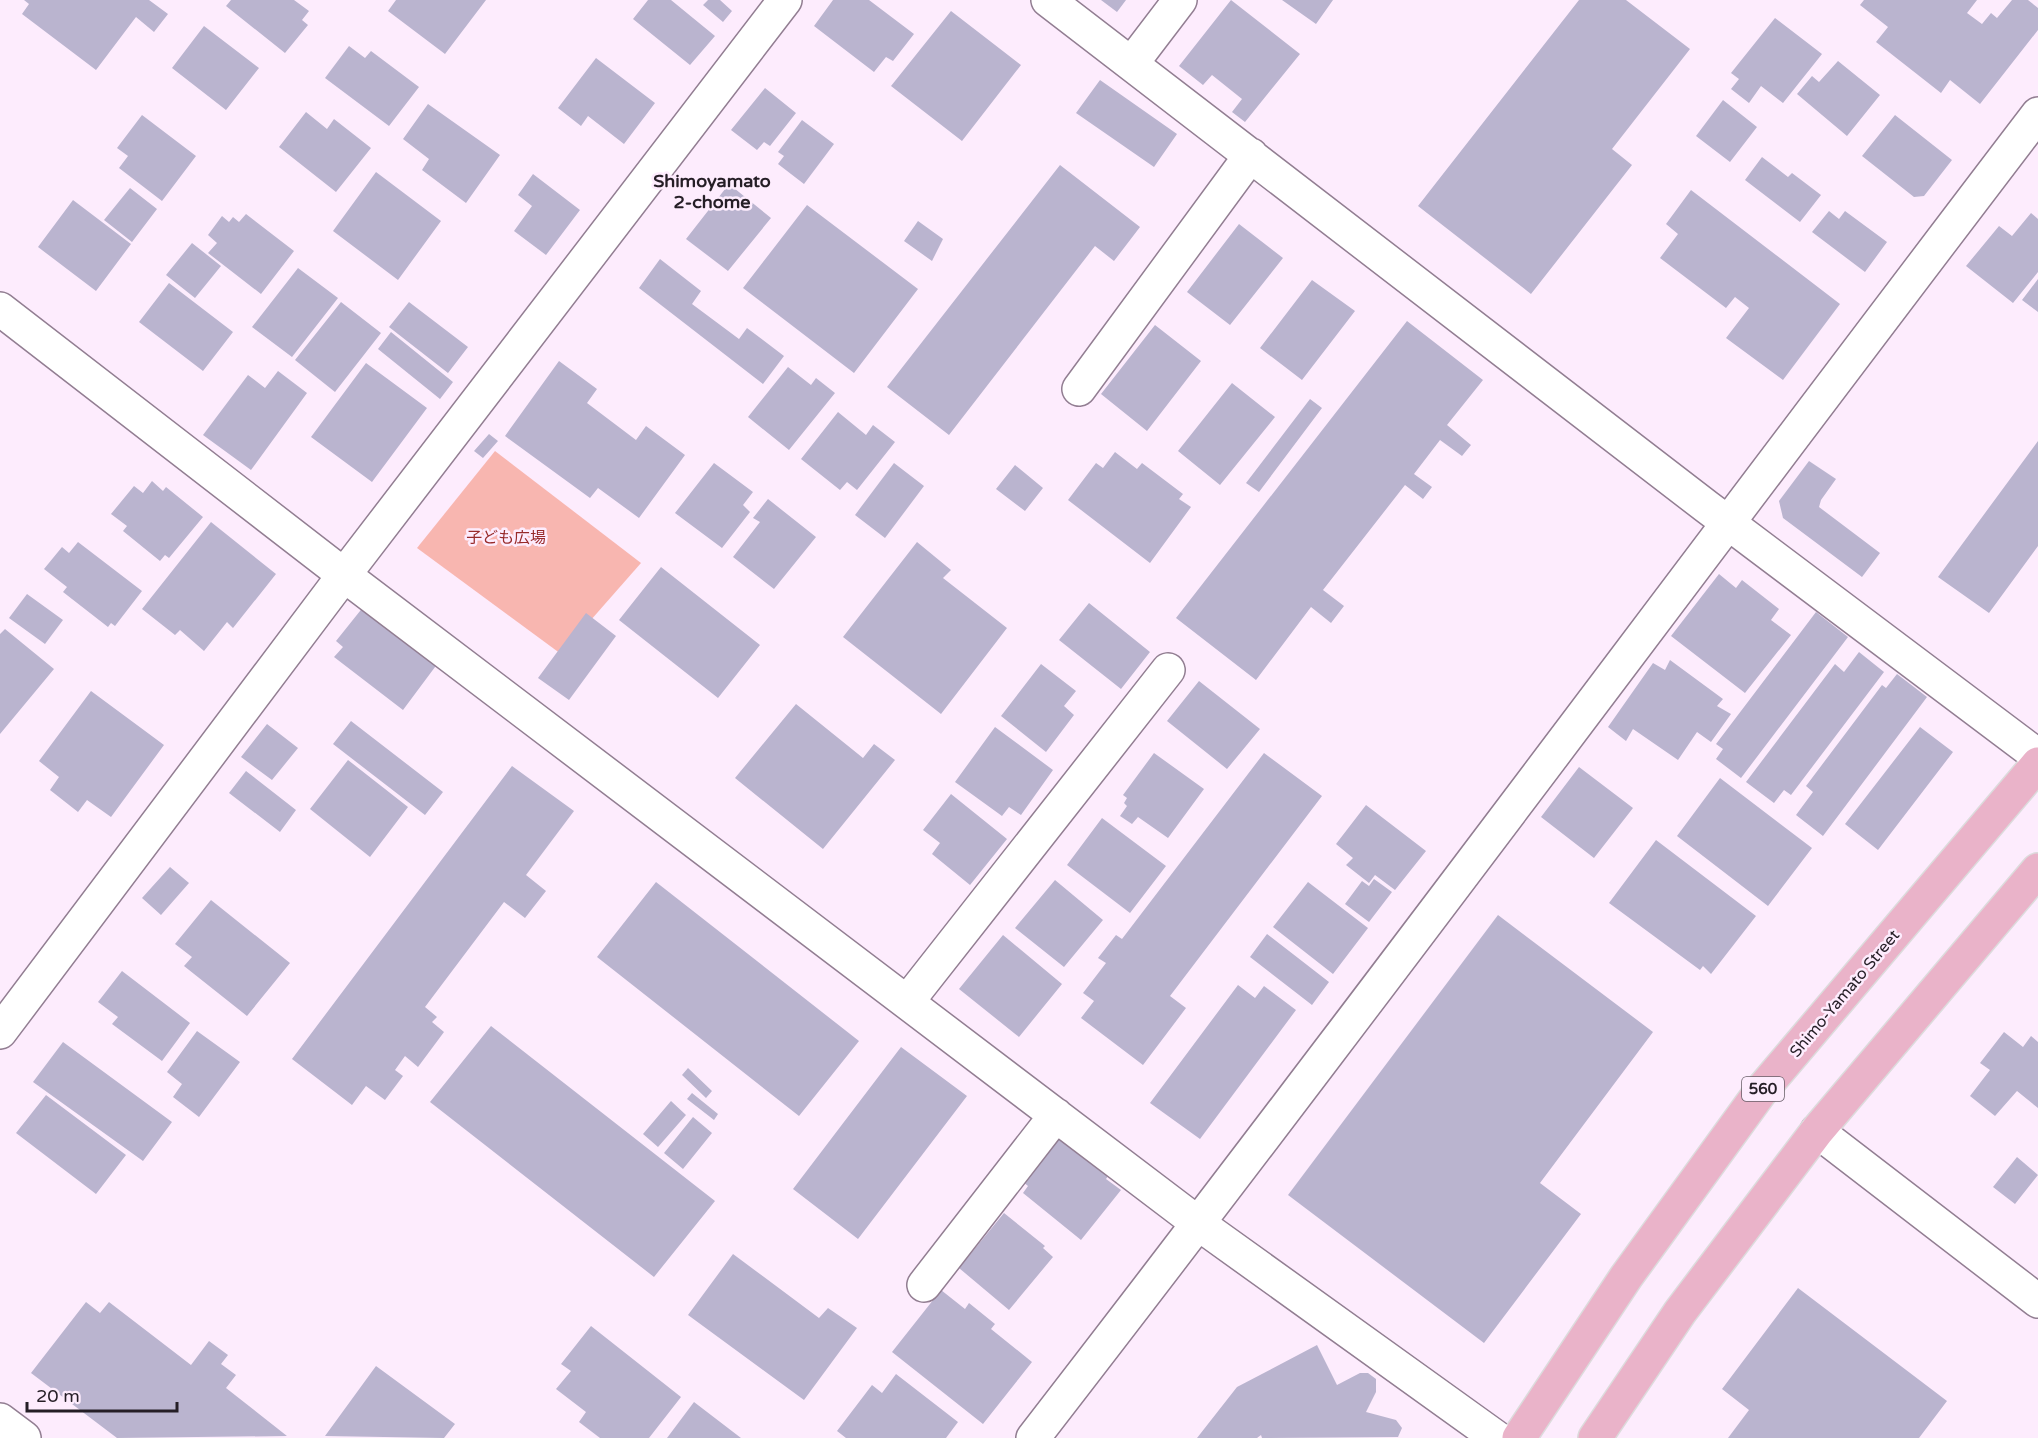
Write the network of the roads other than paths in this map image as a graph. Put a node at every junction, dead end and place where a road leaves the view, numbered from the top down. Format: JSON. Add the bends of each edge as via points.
{"nodes":[{"id":1,"x":785,"y":0,"type":"edge"},
{"id":2,"x":1048,"y":0,"type":"edge"},
{"id":3,"x":1180,"y":0,"type":"edge"},
{"id":4,"x":1132,"y":63,"type":"junction"},
{"id":5,"x":2038,"y":114,"type":"edge"},
{"id":6,"x":1251,"y":155,"type":"junction"},
{"id":7,"x":0,"y":309,"type":"edge"},
{"id":8,"x":1079,"y":389,"type":"dead end"},
{"id":9,"x":1727,"y":522,"type":"junction"},
{"id":10,"x":344,"y":576,"type":"junction"},
{"id":11,"x":1168,"y":670,"type":"dead end"},
{"id":12,"x":2038,"y":756,"type":"edge"},
{"id":13,"x":2038,"y":764,"type":"edge"},
{"id":14,"x":2038,"y":870,"type":"edge"},
{"id":15,"x":907,"y":1002,"type":"junction"},
{"id":16,"x":0,"y":1032,"type":"edge"},
{"id":17,"x":1056,"y":1115,"type":"junction"},
{"id":18,"x":1817,"y":1131,"type":"junction"},
{"id":19,"x":1199,"y":1224,"type":"junction"},
{"id":20,"x":924,"y":1285,"type":"dead end"},
{"id":21,"x":2038,"y":1301,"type":"edge"},
{"id":22,"x":0,"y":1420,"type":"edge"},
{"id":23,"x":24,"y":1438,"type":"edge"},
{"id":24,"x":1033,"y":1438,"type":"edge"},
{"id":25,"x":1497,"y":1438,"type":"edge"},
{"id":26,"x":1520,"y":1438,"type":"edge"},
{"id":27,"x":1595,"y":1438,"type":"edge"}],
"edges":[{"from":1,"to":10,"type":"street"},
{"from":2,"to":4,"type":"street"},
{"from":3,"to":4,"type":"street"},
{"from":4,"to":6,"type":"street"},
{"from":5,"to":9,"type":"street"},
{"from":6,"to":8,"type":"street"},
{"from":6,"to":9,"type":"street"},
{"from":7,"to":10,"type":"street"},
{"from":9,"to":12,"type":"street"},
{"from":9,"to":19,"type":"street"},
{"from":10,"to":15,"type":"street"},
{"from":10,"to":16,"type":"street"},
{"from":11,"to":15,"type":"street"},
{"from":13,"to":26,"type":"main road","name":"Shimo-Yamato Street","number":"560","via":[[1761,1091],[1626,1277]]},
{"from":14,"to":18,"type":"main road"},
{"from":15,"to":17,"type":"street"},
{"from":17,"to":19,"type":"street"},
{"from":17,"to":20,"type":"street"},
{"from":18,"to":21,"type":"street"},
{"from":18,"to":27,"type":"main road","via":[[1680,1312]]},
{"from":19,"to":24,"type":"street"},
{"from":19,"to":25,"type":"street"},
{"from":22,"to":23,"type":"street"}]}
